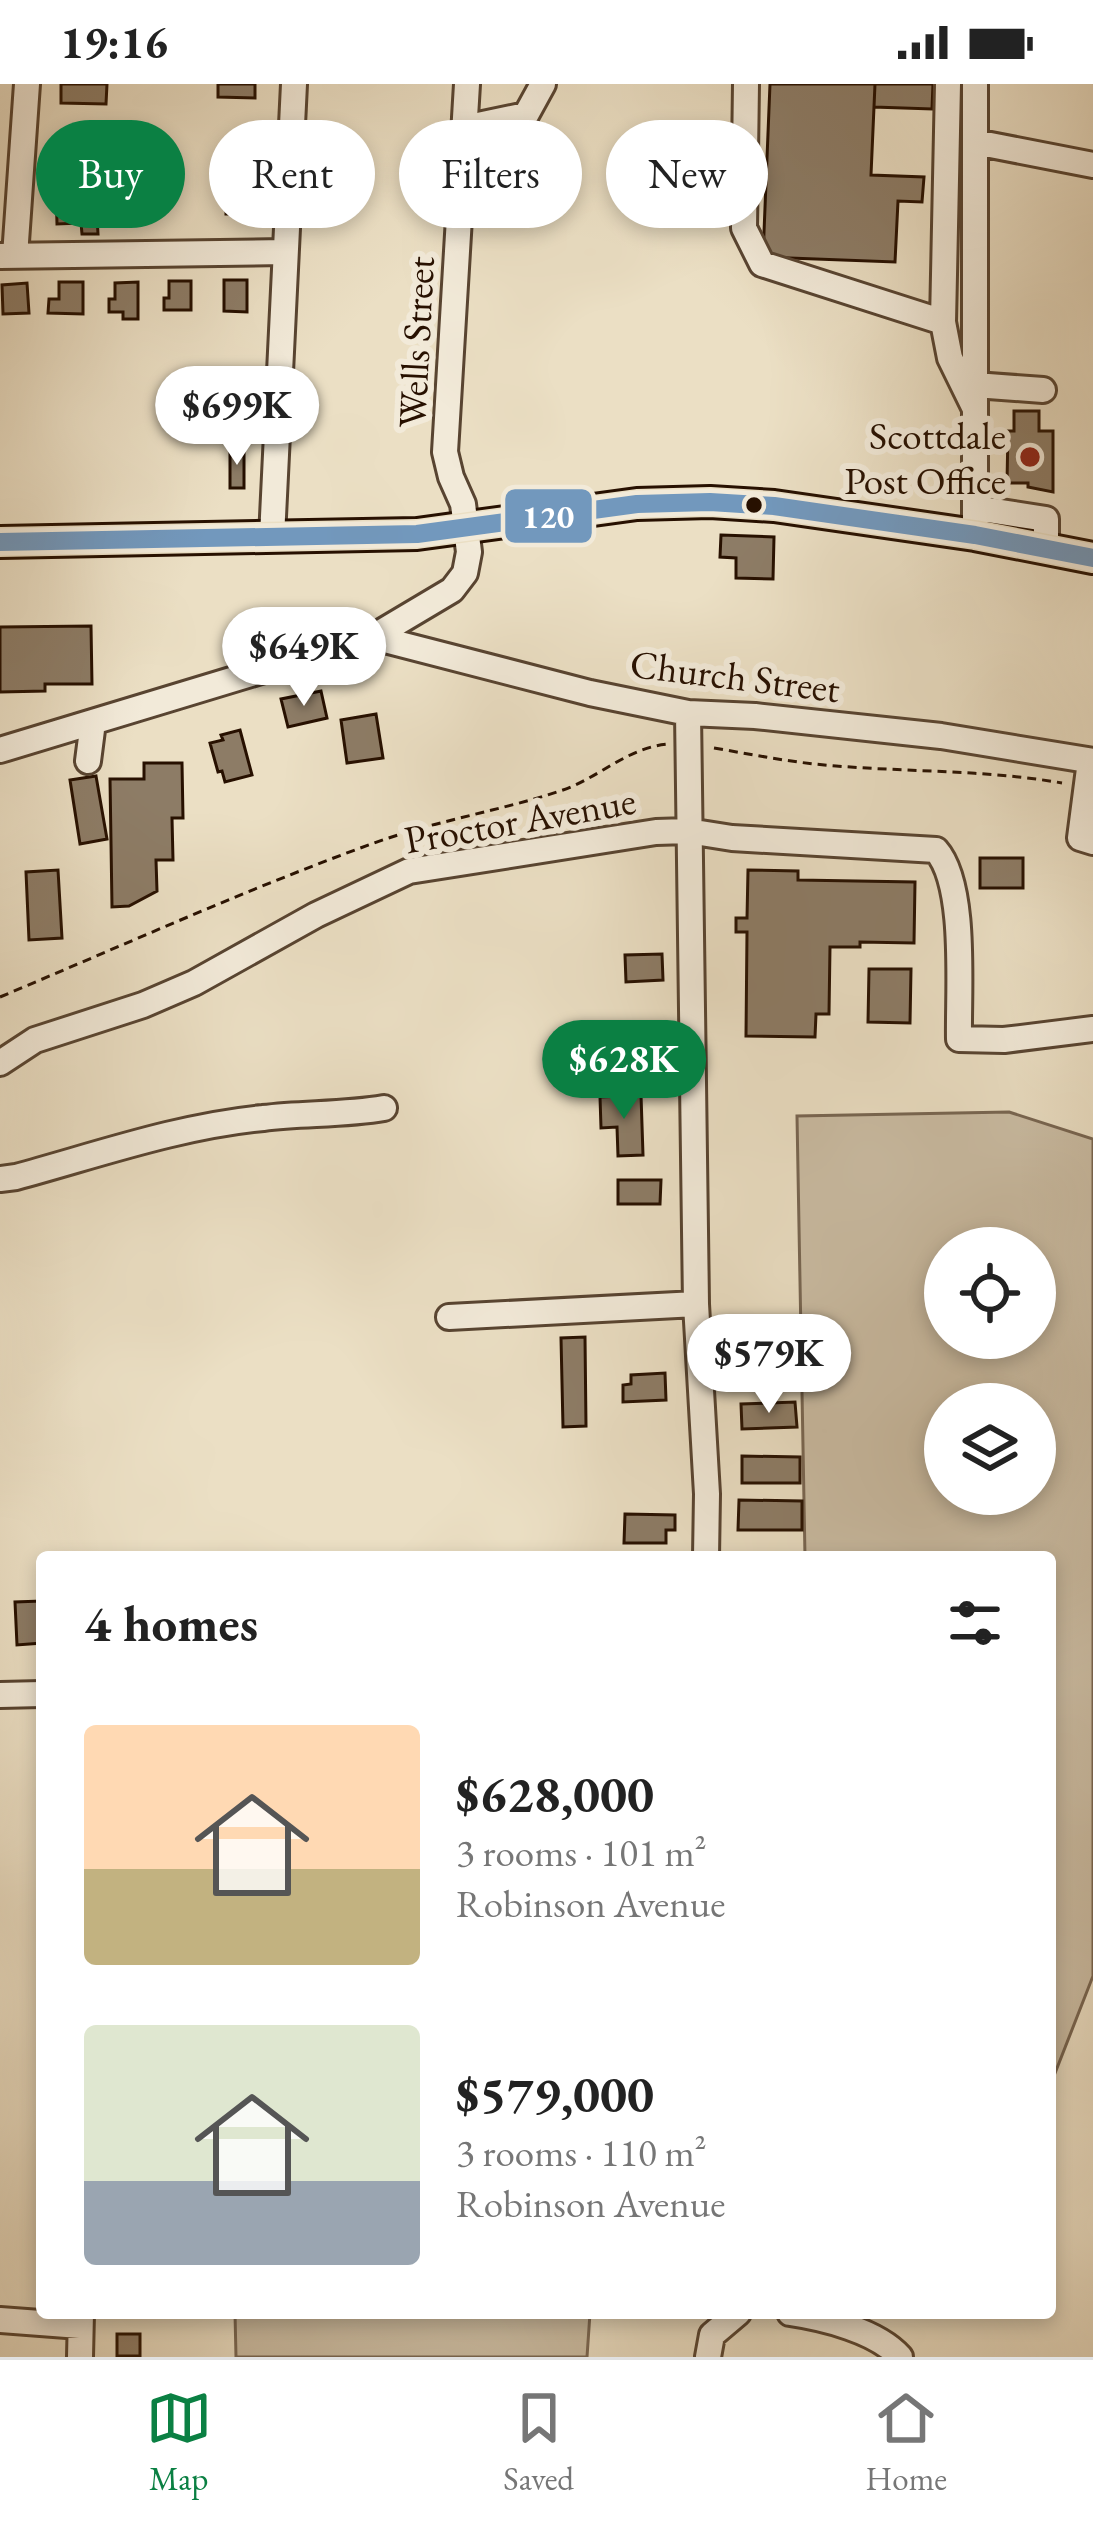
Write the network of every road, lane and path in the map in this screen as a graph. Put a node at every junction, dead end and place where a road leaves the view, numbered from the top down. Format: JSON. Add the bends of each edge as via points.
{"nodes":[{"id":1,"x":27,"y":84,"type":"edge"},
{"id":2,"x":294,"y":84,"type":"edge"},
{"id":3,"x":466,"y":84,"type":"edge"},
{"id":4,"x":543,"y":84,"type":"edge"},
{"id":5,"x":746,"y":84,"type":"edge"},
{"id":6,"x":948,"y":84,"type":"edge"},
{"id":7,"x":975,"y":84,"type":"edge"},
{"id":8,"x":464,"y":120,"type":"edge"},
{"id":9,"x":502,"y":120,"type":"edge"},
{"id":10,"x":975,"y":142,"type":"junction"},
{"id":11,"x":1093,"y":165,"type":"edge"},
{"id":12,"x":458,"y":228,"type":"edge"},
{"id":13,"x":284,"y":252,"type":"junction"},
{"id":14,"x":8,"y":256,"type":"edge"},
{"id":15,"x":943,"y":322,"type":"junction"},
{"id":16,"x":1043,"y":390,"type":"dead end"},
{"id":17,"x":975,"y":397,"type":"junction"},
{"id":18,"x":975,"y":522,"type":"junction"},
{"id":19,"x":467,"y":529,"type":"junction"},
{"id":20,"x":272,"y":537,"type":"junction"},
{"id":21,"x":0,"y":542,"type":"edge"},
{"id":22,"x":1093,"y":558,"type":"edge"},
{"id":23,"x":373,"y":638,"type":"junction"},
{"id":24,"x":688,"y":713,"type":"junction"},
{"id":25,"x":94,"y":722,"type":"junction"},
{"id":26,"x":676,"y":744,"type":"dead end"},
{"id":27,"x":700,"y":746,"type":"dead end"},
{"id":28,"x":0,"y":750,"type":"edge"},
{"id":29,"x":88,"y":761,"type":"dead end"},
{"id":30,"x":1092,"y":761,"type":"edge"},
{"id":31,"x":1077,"y":786,"type":"dead end"},
{"id":32,"x":688,"y":831,"type":"junction"},
{"id":33,"x":1093,"y":842,"type":"edge"},
{"id":34,"x":0,"y":997,"type":"edge"},
{"id":35,"x":1093,"y":1029,"type":"edge"},
{"id":36,"x":0,"y":1063,"type":"edge"},
{"id":37,"x":384,"y":1108,"type":"dead end"},
{"id":38,"x":0,"y":1179,"type":"edge"},
{"id":39,"x":696,"y":1304,"type":"junction"},
{"id":40,"x":449,"y":1317,"type":"dead end"},
{"id":41,"x":706,"y":1551,"type":"edge"},
{"id":42,"x":36,"y":1694,"type":"edge"},
{"id":43,"x":0,"y":1695,"type":"edge"},
{"id":44,"x":81,"y":2319,"type":"edge"},
{"id":45,"x":733,"y":2319,"type":"edge"},
{"id":46,"x":823,"y":2319,"type":"edge"},
{"id":47,"x":0,"y":2320,"type":"edge"},
{"id":48,"x":710,"y":2346,"type":"edge"},
{"id":49,"x":894,"y":2352,"type":"edge"},
{"id":50,"x":80,"y":2357,"type":"edge"}],
"edges":[{"from":1,"to":14,"type":"street"},
{"from":2,"to":13,"type":"street"},
{"from":3,"to":8,"type":"street","name":"Wells Street"},
{"from":4,"to":9,"type":"street","via":[[526,115]]},
{"from":5,"to":15,"type":"street","via":[[744,228],[762,264]]},
{"from":6,"to":15,"type":"street"},
{"from":7,"to":10,"type":"street"},
{"from":10,"to":11,"type":"street"},
{"from":10,"to":17,"type":"street"},
{"from":12,"to":19,"type":"street","name":"Wells Street","via":[[446,452]]},
{"from":13,"to":14,"type":"street"},
{"from":13,"to":20,"type":"street"},
{"from":15,"to":17,"type":"street","via":[[950,358]]},
{"from":16,"to":17,"type":"street"},
{"from":17,"to":18,"type":"street"},
{"from":18,"to":19,"type":"main road","via":[[665,501]]},
{"from":18,"to":22,"type":"main road"},
{"from":19,"to":20,"type":"main road"},
{"from":19,"to":23,"type":"street","via":[[465,573],[452,590]]},
{"from":20,"to":21,"type":"main road"},
{"from":23,"to":24,"type":"street","name":"Church Street"},
{"from":23,"to":25,"type":"street"},
{"from":24,"to":30,"type":"street","name":"Church Street","via":[[940,736]]},
{"from":24,"to":32,"type":"street"},
{"from":25,"to":28,"type":"street"},
{"from":25,"to":29,"type":"street"},
{"from":26,"to":34,"type":"path","via":[[633,753],[554,794],[371,844]]},
{"from":27,"to":31,"type":"path"},
{"from":30,"to":33,"type":"street","via":[[1080,838]]},
{"from":32,"to":35,"type":"street","name":"Proctor Avenue","via":[[936,850],[956,901],[959,1039]]},
{"from":32,"to":36,"type":"street","name":"Proctor Avenue","via":[[409,871],[194,983],[34,1040]]},
{"from":32,"to":39,"type":"street"},
{"from":37,"to":38,"type":"street","via":[[187,1131]]},
{"from":39,"to":40,"type":"street"},
{"from":39,"to":41,"type":"street"},
{"from":42,"to":43,"type":"street"},
{"from":44,"to":47,"type":"street"},
{"from":44,"to":50,"type":"street"},
{"from":45,"to":48,"type":"street"},
{"from":46,"to":49,"type":"street"}]}
